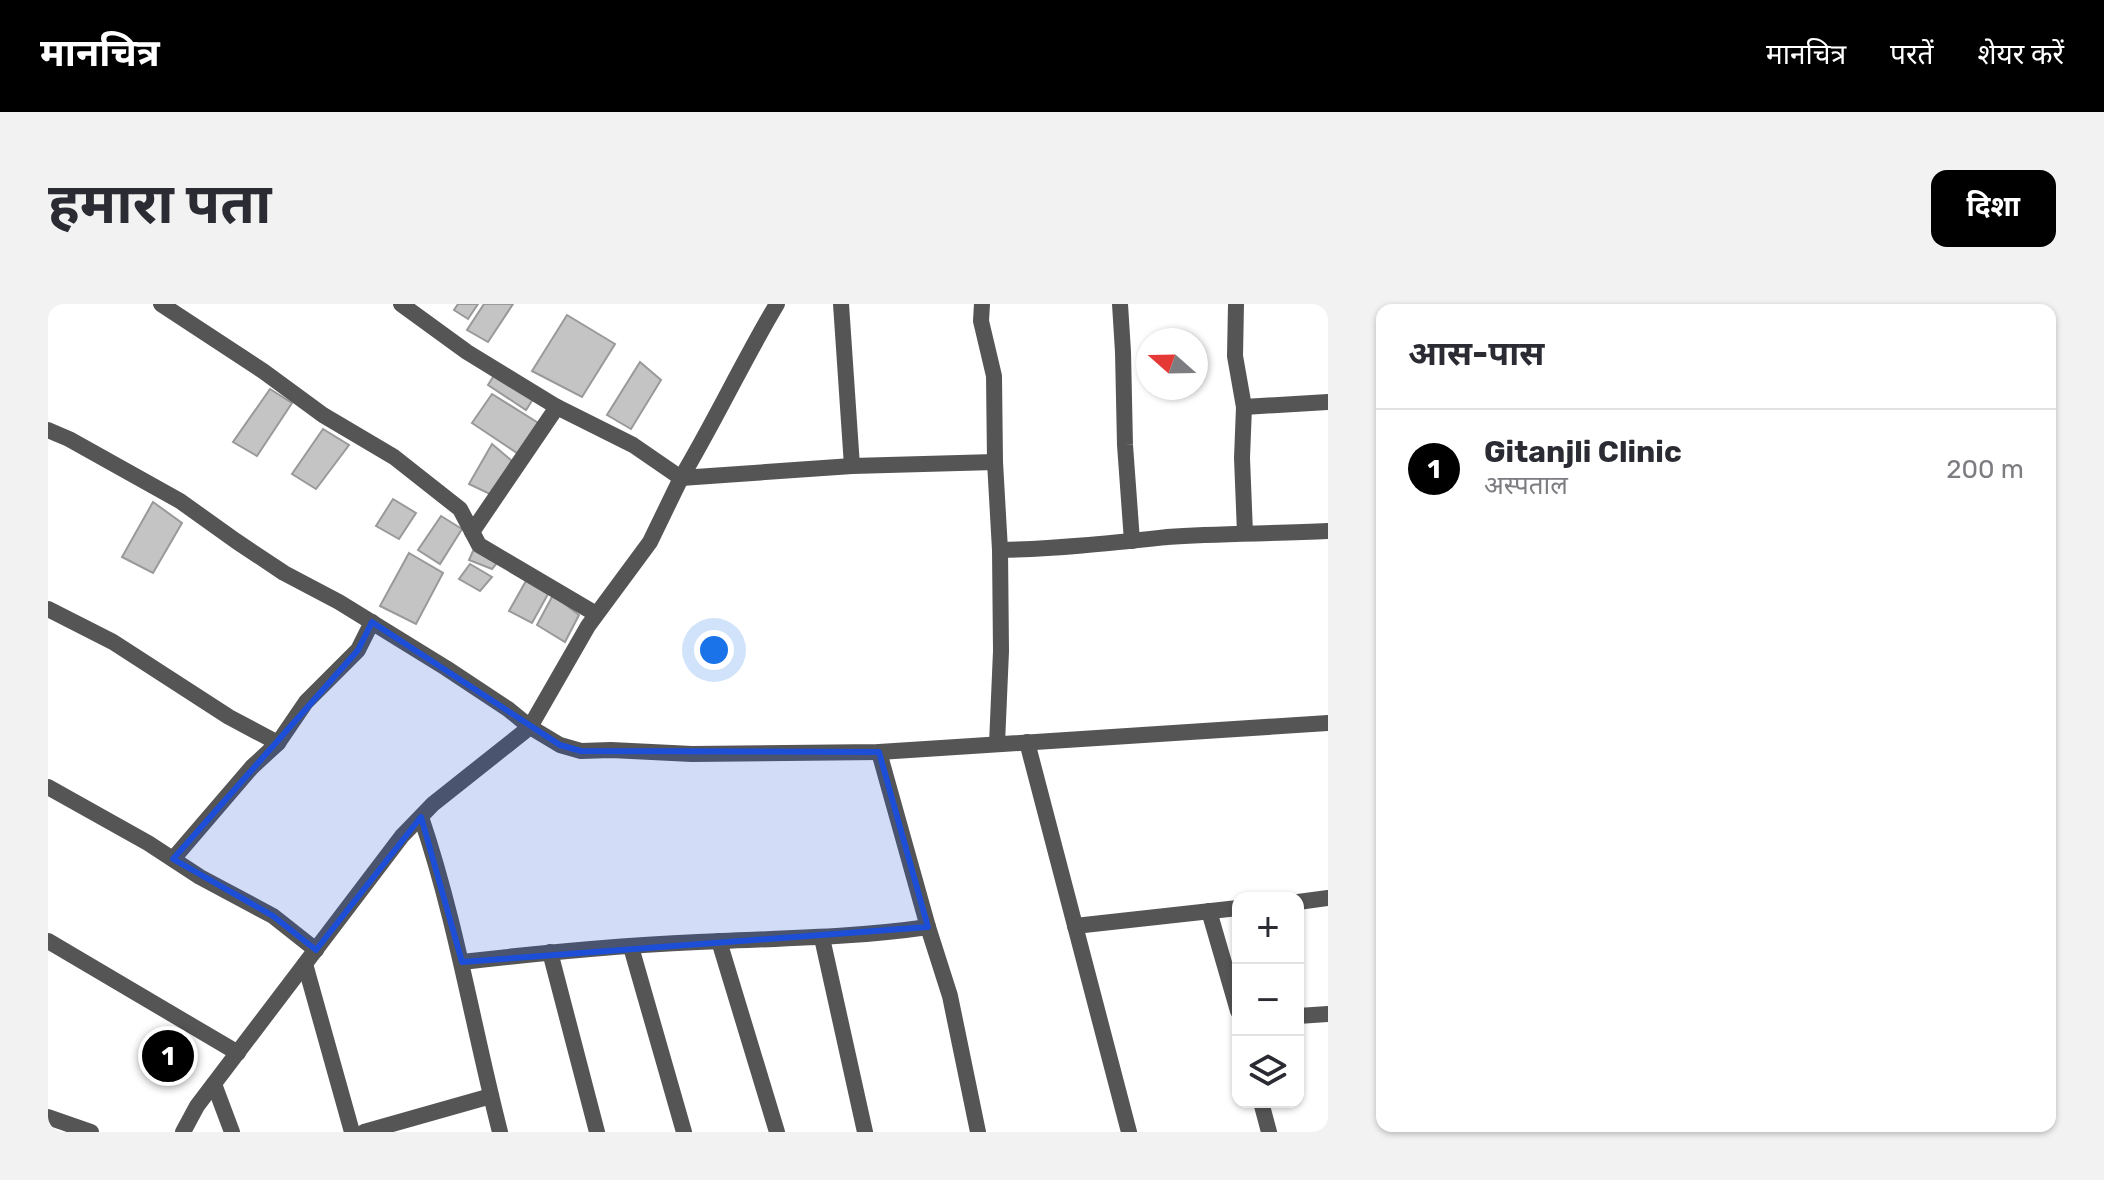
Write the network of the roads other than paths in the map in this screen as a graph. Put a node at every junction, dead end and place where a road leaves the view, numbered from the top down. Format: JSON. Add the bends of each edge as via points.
{"nodes":[{"id":1,"x":161,"y":304,"type":"edge"},
{"id":2,"x":401,"y":304,"type":"edge"},
{"id":3,"x":777,"y":304,"type":"edge"},
{"id":4,"x":841,"y":304,"type":"edge"},
{"id":5,"x":982,"y":304,"type":"edge"},
{"id":6,"x":1120,"y":304,"type":"edge"},
{"id":7,"x":1236,"y":304,"type":"edge"},
{"id":8,"x":1328,"y":402,"type":"edge"},
{"id":9,"x":557,"y":407,"type":"junction"},
{"id":10,"x":1244,"y":407,"type":"junction"},
{"id":11,"x":48,"y":430,"type":"edge"},
{"id":12,"x":995,"y":462,"type":"junction"},
{"id":13,"x":852,"y":466,"type":"junction"},
{"id":14,"x":681,"y":478,"type":"junction"},
{"id":15,"x":1328,"y":531,"type":"edge"},
{"id":16,"x":472,"y":532,"type":"junction"},
{"id":17,"x":1245,"y":533,"type":"junction"},
{"id":18,"x":1132,"y":541,"type":"junction"},
{"id":19,"x":1000,"y":550,"type":"junction"},
{"id":20,"x":48,"y":609,"type":"edge"},
{"id":21,"x":596,"y":614,"type":"junction"},
{"id":22,"x":372,"y":622,"type":"junction"},
{"id":23,"x":1328,"y":723,"type":"edge"},
{"id":24,"x":530,"y":727,"type":"junction"},
{"id":25,"x":1027,"y":742,"type":"junction"},
{"id":26,"x":278,"y":743,"type":"junction"},
{"id":27,"x":997,"y":744,"type":"junction"},
{"id":28,"x":879,"y":752,"type":"junction"},
{"id":29,"x":48,"y":787,"type":"edge"},
{"id":30,"x":421,"y":817,"type":"junction"},
{"id":31,"x":173,"y":859,"type":"junction"},
{"id":32,"x":1328,"y":898,"type":"edge"},
{"id":33,"x":1304,"y":901,"type":"edge"},
{"id":34,"x":1232,"y":909,"type":"edge"},
{"id":35,"x":1209,"y":911,"type":"junction"},
{"id":36,"x":1075,"y":926,"type":"junction"},
{"id":37,"x":928,"y":927,"type":"junction"},
{"id":38,"x":822,"y":938,"type":"junction"},
{"id":39,"x":48,"y":941,"type":"edge"},
{"id":40,"x":719,"y":941,"type":"junction"},
{"id":41,"x":631,"y":947,"type":"junction"},
{"id":42,"x":316,"y":950,"type":"junction"},
{"id":43,"x":550,"y":952,"type":"junction"},
{"id":44,"x":462,"y":962,"type":"junction"},
{"id":45,"x":305,"y":964,"type":"junction"},
{"id":46,"x":1232,"y":990,"type":"edge"},
{"id":47,"x":1328,"y":1014,"type":"edge"},
{"id":48,"x":1304,"y":1016,"type":"edge"},
{"id":49,"x":238,"y":1053,"type":"junction"},
{"id":50,"x":214,"y":1084,"type":"junction"},
{"id":51,"x":491,"y":1096,"type":"junction"},
{"id":52,"x":1263,"y":1108,"type":"edge"},
{"id":53,"x":48,"y":1117,"type":"edge"},
{"id":54,"x":973,"y":1131,"type":"edge"},
{"id":55,"x":91,"y":1132,"type":"edge"},
{"id":56,"x":183,"y":1132,"type":"edge"},
{"id":57,"x":232,"y":1132,"type":"edge"},
{"id":58,"x":352,"y":1132,"type":"edge"},
{"id":59,"x":364,"y":1132,"type":"edge"},
{"id":60,"x":500,"y":1132,"type":"edge"},
{"id":61,"x":597,"y":1132,"type":"edge"},
{"id":62,"x":684,"y":1132,"type":"edge"},
{"id":63,"x":777,"y":1132,"type":"edge"},
{"id":64,"x":865,"y":1132,"type":"edge"},
{"id":65,"x":1129,"y":1132,"type":"edge"},
{"id":66,"x":1269,"y":1132,"type":"edge"}],
"edges":[{"from":1,"to":16,"type":"street","via":[[394,457],[460,509]]},
{"from":2,"to":9,"type":"street"},
{"from":3,"to":14,"type":"street"},
{"from":4,"to":13,"type":"street"},
{"from":5,"to":12,"type":"street","via":[[994,376]]},
{"from":6,"to":18,"type":"street"},
{"from":7,"to":10,"type":"street","via":[[1235,356]]},
{"from":8,"to":10,"type":"street"},
{"from":9,"to":14,"type":"street","via":[[633,445]]},
{"from":9,"to":16,"type":"street"},
{"from":10,"to":17,"type":"street"},
{"from":11,"to":22,"type":"street","via":[[180,501],[284,573]]},
{"from":12,"to":13,"type":"street"},
{"from":12,"to":19,"type":"street"},
{"from":13,"to":14,"type":"street"},
{"from":14,"to":21,"type":"street","via":[[650,542]]},
{"from":15,"to":17,"type":"street"},
{"from":16,"to":21,"type":"street","via":[[479,545]]},
{"from":17,"to":18,"type":"street"},
{"from":18,"to":19,"type":"street"},
{"from":19,"to":27,"type":"street"},
{"from":20,"to":26,"type":"street","via":[[113,642]]},
{"from":21,"to":24,"type":"street"},
{"from":22,"to":24,"type":"street"},
{"from":22,"to":26,"type":"street","via":[[358,650],[306,702]]},
{"from":23,"to":25,"type":"street"},
{"from":24,"to":28,"type":"street","via":[[581,751]]},
{"from":24,"to":30,"type":"street"},
{"from":25,"to":27,"type":"street"},
{"from":25,"to":36,"type":"street"},
{"from":26,"to":31,"type":"street"},
{"from":27,"to":28,"type":"street"},
{"from":28,"to":37,"type":"street"},
{"from":29,"to":31,"type":"street"},
{"from":30,"to":42,"type":"street"},
{"from":30,"to":44,"type":"street"},
{"from":31,"to":42,"type":"street","via":[[273,916]]},
{"from":32,"to":33,"type":"street"},
{"from":34,"to":35,"type":"street"},
{"from":35,"to":36,"type":"street"},
{"from":35,"to":46,"type":"street"},
{"from":36,"to":65,"type":"street"},
{"from":37,"to":38,"type":"street"},
{"from":37,"to":54,"type":"street","via":[[950,996]]},
{"from":38,"to":40,"type":"street"},
{"from":38,"to":64,"type":"street"},
{"from":39,"to":49,"type":"street"},
{"from":40,"to":41,"type":"street"},
{"from":40,"to":63,"type":"street"},
{"from":41,"to":43,"type":"street"},
{"from":41,"to":62,"type":"street"},
{"from":42,"to":45,"type":"street"},
{"from":43,"to":44,"type":"street"},
{"from":43,"to":61,"type":"street"},
{"from":44,"to":51,"type":"street"},
{"from":45,"to":49,"type":"street"},
{"from":45,"to":58,"type":"street"},
{"from":47,"to":48,"type":"street"},
{"from":49,"to":50,"type":"street"},
{"from":50,"to":56,"type":"street"},
{"from":50,"to":57,"type":"street"},
{"from":51,"to":59,"type":"street"},
{"from":51,"to":60,"type":"street"},
{"from":52,"to":66,"type":"street"},
{"from":53,"to":55,"type":"street"}]}
